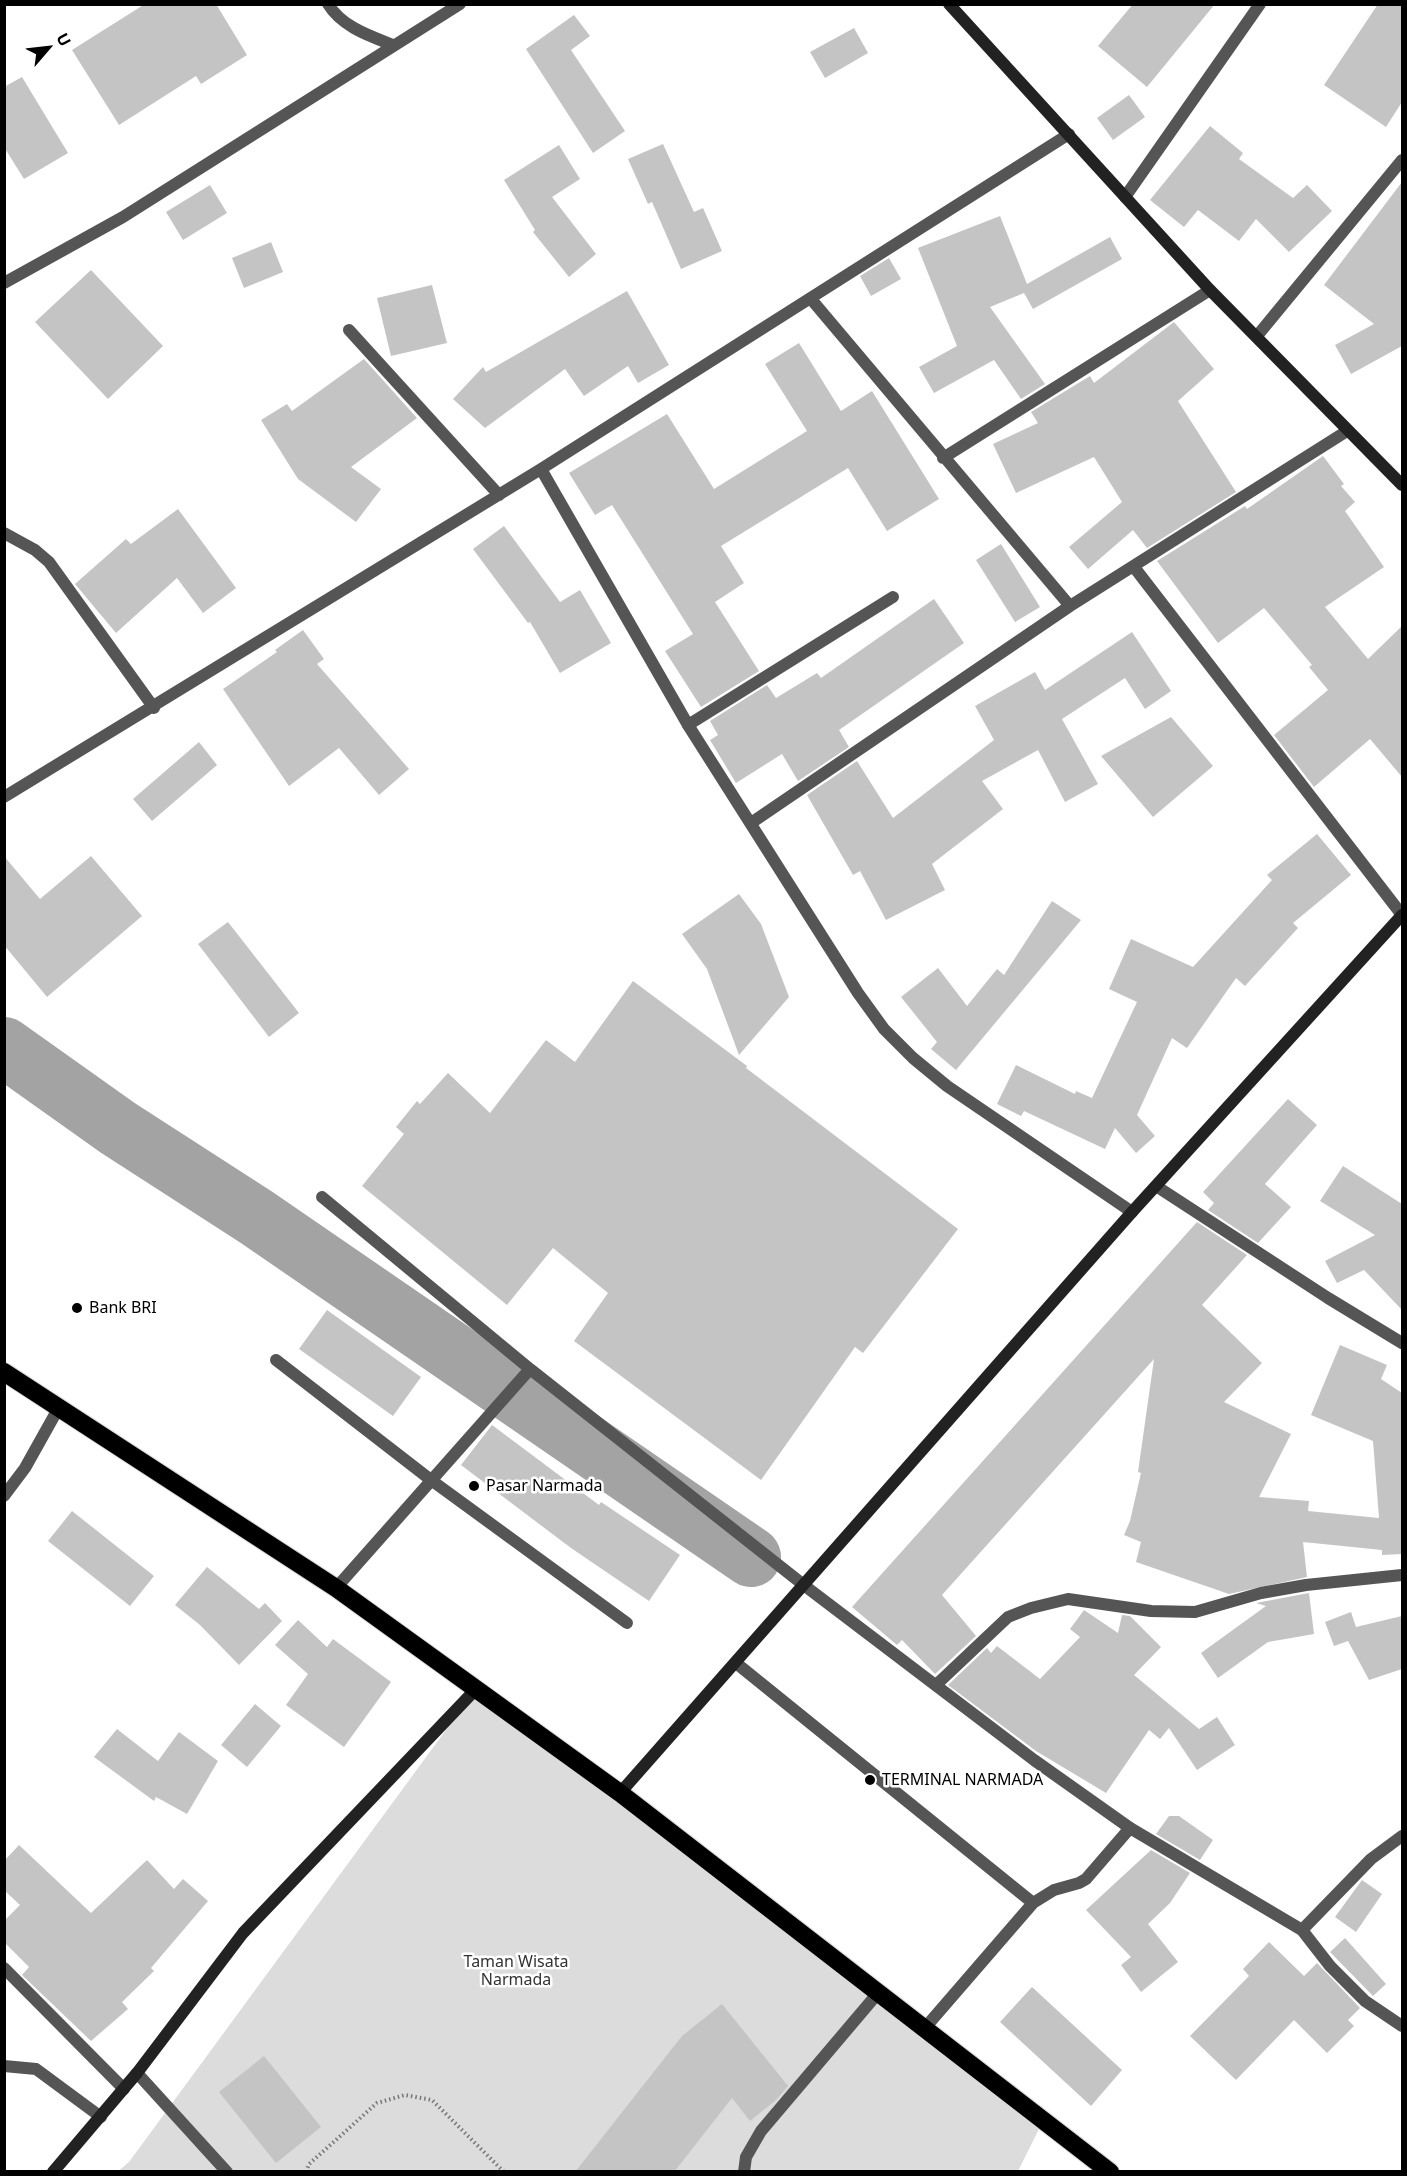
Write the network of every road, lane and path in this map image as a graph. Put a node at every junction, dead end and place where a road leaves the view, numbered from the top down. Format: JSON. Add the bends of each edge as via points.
{"nodes":[{"id":1,"x":328,"y":4,"type":"edge"},
{"id":2,"x":460,"y":4,"type":"edge"},
{"id":3,"x":949,"y":4,"type":"edge"},
{"id":4,"x":1260,"y":4,"type":"edge"},
{"id":5,"x":393,"y":45,"type":"junction"},
{"id":6,"x":1069,"y":134,"type":"junction"},
{"id":7,"x":1402,"y":160,"type":"edge"},
{"id":8,"x":1125,"y":197,"type":"junction"},
{"id":9,"x":4,"y":283,"type":"edge"},
{"id":10,"x":1210,"y":290,"type":"junction"},
{"id":11,"x":811,"y":299,"type":"junction"},
{"id":12,"x":350,"y":330,"type":"dead end"},
{"id":13,"x":1257,"y":336,"type":"junction"},
{"id":14,"x":1347,"y":431,"type":"junction"},
{"id":15,"x":943,"y":458,"type":"junction"},
{"id":16,"x":541,"y":470,"type":"junction"},
{"id":17,"x":1402,"y":485,"type":"edge"},
{"id":18,"x":499,"y":495,"type":"junction"},
{"id":19,"x":4,"y":533,"type":"edge"},
{"id":20,"x":1134,"y":567,"type":"junction"},
{"id":21,"x":894,"y":597,"type":"dead end"},
{"id":22,"x":1070,"y":606,"type":"junction"},
{"id":23,"x":154,"y":708,"type":"junction"},
{"id":24,"x":688,"y":725,"type":"junction"},
{"id":25,"x":4,"y":797,"type":"edge"},
{"id":26,"x":751,"y":823,"type":"junction"},
{"id":27,"x":1402,"y":915,"type":"edge"},
{"id":28,"x":1156,"y":1186,"type":"junction"},
{"id":29,"x":322,"y":1197,"type":"dead end"},
{"id":30,"x":1132,"y":1212,"type":"junction"},
{"id":31,"x":1402,"y":1343,"type":"edge"},
{"id":32,"x":276,"y":1360,"type":"dead end"},
{"id":33,"x":530,"y":1369,"type":"junction"},
{"id":34,"x":4,"y":1372,"type":"edge"},
{"id":35,"x":58,"y":1409,"type":"junction"},
{"id":36,"x":431,"y":1480,"type":"junction"},
{"id":37,"x":4,"y":1496,"type":"edge"},
{"id":38,"x":1402,"y":1575,"type":"edge"},
{"id":39,"x":805,"y":1586,"type":"junction"},
{"id":40,"x":336,"y":1588,"type":"junction"},
{"id":41,"x":627,"y":1623,"type":"dead end"},
{"id":42,"x":736,"y":1663,"type":"junction"},
{"id":43,"x":936,"y":1685,"type":"junction"},
{"id":44,"x":476,"y":1689,"type":"junction"},
{"id":45,"x":620,"y":1793,"type":"junction"},
{"id":46,"x":1130,"y":1828,"type":"junction"},
{"id":47,"x":1402,"y":1836,"type":"edge"},
{"id":48,"x":1033,"y":1903,"type":"junction"},
{"id":49,"x":1302,"y":1930,"type":"junction"},
{"id":50,"x":4,"y":1968,"type":"edge"},
{"id":51,"x":878,"y":1993,"type":"junction"},
{"id":52,"x":1402,"y":2026,"type":"edge"},
{"id":53,"x":924,"y":2029,"type":"junction"},
{"id":54,"x":4,"y":2066,"type":"edge"},
{"id":55,"x":136,"y":2073,"type":"junction"},
{"id":56,"x":124,"y":2089,"type":"junction"},
{"id":57,"x":101,"y":2117,"type":"junction"},
{"id":58,"x":53,"y":2172,"type":"edge"},
{"id":59,"x":227,"y":2172,"type":"edge"},
{"id":60,"x":306,"y":2172,"type":"edge"},
{"id":61,"x":504,"y":2172,"type":"edge"},
{"id":62,"x":744,"y":2172,"type":"edge"},
{"id":63,"x":1110,"y":2172,"type":"edge"}],
"edges":[{"from":1,"to":5,"type":"street","via":[[333,13],[353,28]]},
{"from":2,"to":5,"type":"street"},
{"from":3,"to":6,"type":"street"},
{"from":4,"to":8,"type":"street"},
{"from":5,"to":9,"type":"street","via":[[123,217]]},
{"from":6,"to":8,"type":"street"},
{"from":6,"to":11,"type":"street"},
{"from":7,"to":13,"type":"street"},
{"from":8,"to":10,"type":"street"},
{"from":10,"to":13,"type":"street"},
{"from":10,"to":15,"type":"street"},
{"from":11,"to":15,"type":"street"},
{"from":11,"to":16,"type":"street"},
{"from":12,"to":18,"type":"street"},
{"from":13,"to":14,"type":"street"},
{"from":14,"to":17,"type":"street"},
{"from":14,"to":20,"type":"street"},
{"from":15,"to":22,"type":"street"},
{"from":16,"to":18,"type":"street"},
{"from":16,"to":24,"type":"street"},
{"from":18,"to":23,"type":"street"},
{"from":19,"to":23,"type":"street","via":[[49,562]]},
{"from":20,"to":22,"type":"street"},
{"from":20,"to":27,"type":"street"},
{"from":21,"to":24,"type":"street"},
{"from":22,"to":26,"type":"street"},
{"from":23,"to":25,"type":"street"},
{"from":24,"to":26,"type":"street"},
{"from":26,"to":30,"type":"street","via":[[884,1029],[946,1086]]},
{"from":27,"to":28,"type":"street"},
{"from":28,"to":30,"type":"street"},
{"from":28,"to":31,"type":"street"},
{"from":29,"to":33,"type":"street"},
{"from":30,"to":39,"type":"street"},
{"from":32,"to":36,"type":"street"},
{"from":33,"to":36,"type":"street"},
{"from":33,"to":39,"type":"street"},
{"from":34,"to":35,"type":"highway"},
{"from":35,"to":37,"type":"street","via":[[25,1468]]},
{"from":35,"to":40,"type":"highway"},
{"from":36,"to":40,"type":"street"},
{"from":36,"to":41,"type":"street"},
{"from":38,"to":43,"type":"street","via":[[1284,1589],[1195,1612],[1151,1611],[1068,1599],[1008,1617]]},
{"from":39,"to":42,"type":"street"},
{"from":39,"to":43,"type":"street"},
{"from":40,"to":44,"type":"highway"},
{"from":42,"to":45,"type":"street"},
{"from":42,"to":48,"type":"street"},
{"from":43,"to":46,"type":"street"},
{"from":44,"to":45,"type":"highway"},
{"from":44,"to":55,"type":"street","via":[[243,1933]]},
{"from":45,"to":51,"type":"highway"},
{"from":46,"to":48,"type":"street","via":[[1086,1879],[1054,1890]]},
{"from":46,"to":49,"type":"street"},
{"from":47,"to":49,"type":"street","via":[[1371,1860]]},
{"from":48,"to":53,"type":"street"},
{"from":49,"to":52,"type":"street","via":[[1365,2001]]},
{"from":50,"to":56,"type":"street"},
{"from":51,"to":53,"type":"highway"},
{"from":51,"to":62,"type":"street","via":[[761,2131],[746,2157]]},
{"from":53,"to":63,"type":"highway"},
{"from":54,"to":57,"type":"street","via":[[36,2069]]},
{"from":55,"to":56,"type":"street"},
{"from":55,"to":59,"type":"street"},
{"from":56,"to":57,"type":"street"},
{"from":57,"to":58,"type":"street"},
{"from":60,"to":61,"type":"path","via":[[309,2164],[377,2103],[405,2095],[432,2100]]}]}
